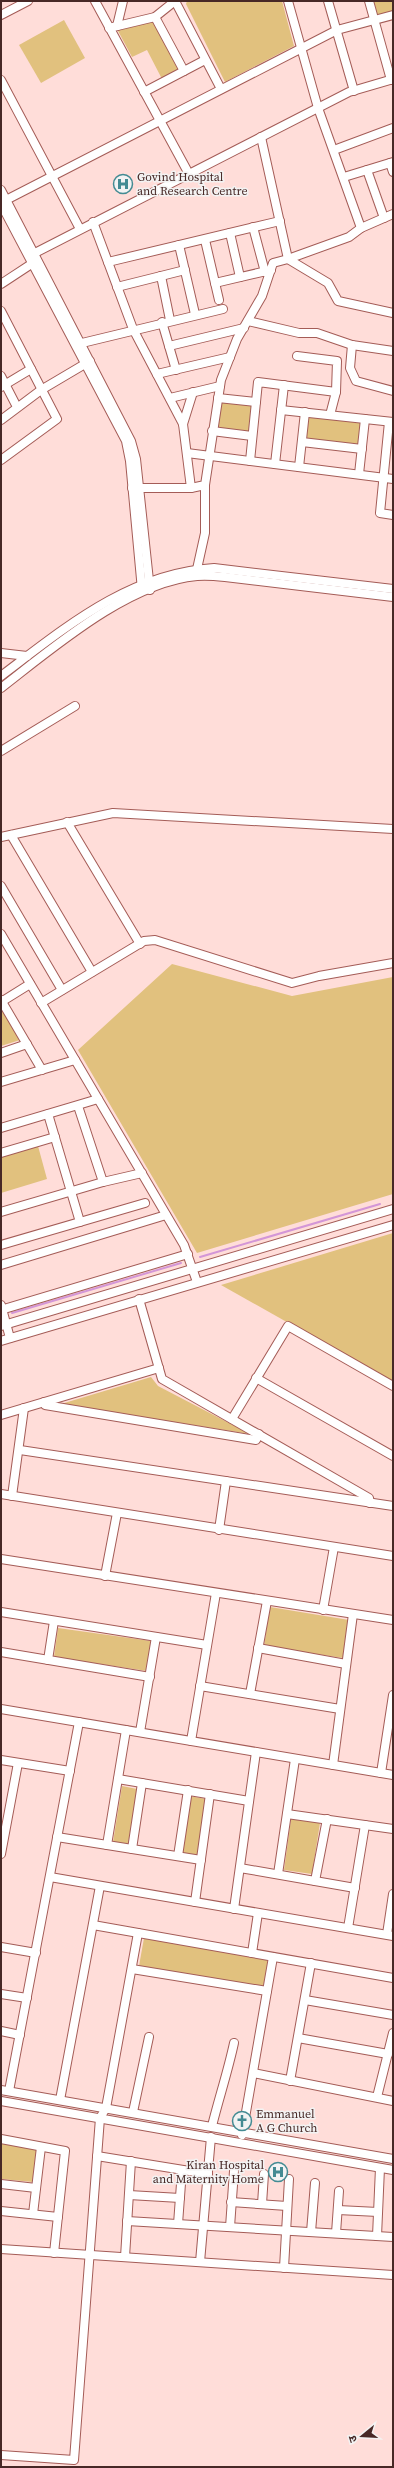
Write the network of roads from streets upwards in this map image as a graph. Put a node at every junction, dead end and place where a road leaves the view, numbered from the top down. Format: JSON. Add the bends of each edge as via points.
{"nodes":[{"id":1,"x":28,"y":1,"type":"edge"},
{"id":2,"x":95,"y":1,"type":"edge"},
{"id":3,"x":123,"y":1,"type":"edge"},
{"id":4,"x":175,"y":1,"type":"edge"},
{"id":5,"x":288,"y":1,"type":"edge"},
{"id":6,"x":328,"y":1,"type":"edge"},
{"id":7,"x":369,"y":1,"type":"edge"},
{"id":8,"x":1,"y":15,"type":"edge"},
{"id":9,"x":393,"y":15,"type":"edge"},
{"id":10,"x":155,"y":17,"type":"junction"},
{"id":11,"x":374,"y":20,"type":"junction"},
{"id":12,"x":113,"y":27,"type":"junction"},
{"id":13,"x":337,"y":30,"type":"junction"},
{"id":14,"x":301,"y":48,"type":"junction"},
{"id":15,"x":205,"y":60,"type":"junction"},
{"id":16,"x":184,"y":70,"type":"junction"},
{"id":17,"x":392,"y":79,"type":"edge"},
{"id":18,"x":1,"y":80,"type":"edge"},
{"id":19,"x":221,"y":89,"type":"junction"},
{"id":20,"x":354,"y":91,"type":"junction"},
{"id":21,"x":144,"y":92,"type":"junction"},
{"id":22,"x":318,"y":108,"type":"junction"},
{"id":23,"x":160,"y":121,"type":"junction"},
{"id":24,"x":393,"y":128,"type":"edge"},
{"id":25,"x":261,"y":137,"type":"junction"},
{"id":26,"x":334,"y":150,"type":"junction"},
{"id":27,"x":391,"y":162,"type":"edge"},
{"id":28,"x":367,"y":170,"type":"junction"},
{"id":29,"x":393,"y":172,"type":"edge"},
{"id":30,"x":189,"y":174,"type":"junction"},
{"id":31,"x":52,"y":176,"type":"junction"},
{"id":32,"x":344,"y":177,"type":"junction"},
{"id":33,"x":1,"y":190,"type":"edge"},
{"id":34,"x":4,"y":202,"type":"edge"},
{"id":35,"x":393,"y":214,"type":"edge"},
{"id":36,"x":384,"y":218,"type":"junction"},
{"id":37,"x":280,"y":221,"type":"junction"},
{"id":38,"x":94,"y":222,"type":"junction"},
{"id":39,"x":253,"y":227,"type":"junction"},
{"id":40,"x":361,"y":228,"type":"junction"},
{"id":41,"x":80,"y":230,"type":"junction"},
{"id":42,"x":230,"y":233,"type":"junction"},
{"id":43,"x":205,"y":240,"type":"junction"},
{"id":44,"x":179,"y":245,"type":"junction"},
{"id":45,"x":33,"y":258,"type":"junction"},
{"id":46,"x":288,"y":259,"type":"junction"},
{"id":47,"x":108,"y":262,"type":"junction"},
{"id":48,"x":185,"y":270,"type":"junction"},
{"id":49,"x":268,"y":271,"type":"junction"},
{"id":50,"x":161,"y":276,"type":"junction"},
{"id":51,"x":240,"y":277,"type":"junction"},
{"id":52,"x":215,"y":283,"type":"junction"},
{"id":53,"x":1,"y":284,"type":"edge"},
{"id":54,"x":117,"y":287,"type":"junction"},
{"id":55,"x":219,"y":300,"type":"dead end"},
{"id":56,"x":223,"y":309,"type":"dead end"},
{"id":57,"x":1,"y":311,"type":"edge"},
{"id":58,"x":393,"y":313,"type":"edge"},
{"id":59,"x":195,"y":314,"type":"junction"},
{"id":60,"x":166,"y":321,"type":"junction"},
{"id":61,"x":246,"y":324,"type":"junction"},
{"id":62,"x":133,"y":329,"type":"junction"},
{"id":63,"x":82,"y":343,"type":"junction"},
{"id":64,"x":352,"y":345,"type":"junction"},
{"id":65,"x":169,"y":346,"type":"junction"},
{"id":66,"x":393,"y":351,"type":"edge"},
{"id":67,"x":297,"y":356,"type":"dead end"},
{"id":68,"x":230,"y":357,"type":"junction"},
{"id":69,"x":88,"y":362,"type":"junction"},
{"id":70,"x":31,"y":369,"type":"junction"},
{"id":71,"x":176,"y":370,"type":"junction"},
{"id":72,"x":157,"y":374,"type":"junction"},
{"id":73,"x":1,"y":376,"type":"edge"},
{"id":74,"x":284,"y":385,"type":"junction"},
{"id":75,"x":3,"y":386,"type":"edge"},
{"id":76,"x":220,"y":386,"type":"junction"},
{"id":77,"x":42,"y":390,"type":"junction"},
{"id":78,"x":393,"y":391,"type":"edge"},
{"id":79,"x":193,"y":392,"type":"junction"},
{"id":80,"x":336,"y":392,"type":"junction"},
{"id":81,"x":170,"y":398,"type":"junction"},
{"id":82,"x":218,"y":398,"type":"junction"},
{"id":83,"x":256,"y":402,"type":"junction"},
{"id":84,"x":17,"y":407,"type":"junction"},
{"id":85,"x":281,"y":410,"type":"junction"},
{"id":86,"x":305,"y":412,"type":"junction"},
{"id":87,"x":330,"y":415,"type":"junction"},
{"id":88,"x":365,"y":419,"type":"junction"},
{"id":89,"x":1,"y":420,"type":"edge"},
{"id":90,"x":391,"y":422,"type":"edge"},
{"id":91,"x":183,"y":424,"type":"junction"},
{"id":92,"x":212,"y":431,"type":"junction"},
{"id":93,"x":252,"y":436,"type":"junction"},
{"id":94,"x":302,"y":442,"type":"junction"},
{"id":95,"x":362,"y":449,"type":"junction"},
{"id":96,"x":187,"y":453,"type":"junction"},
{"id":97,"x":209,"y":456,"type":"junction"},
{"id":98,"x":1,"y":460,"type":"edge"},
{"id":99,"x":250,"y":461,"type":"junction"},
{"id":100,"x":275,"y":464,"type":"junction"},
{"id":101,"x":299,"y":467,"type":"junction"},
{"id":102,"x":360,"y":474,"type":"junction"},
{"id":103,"x":389,"y":478,"type":"edge"},
{"id":104,"x":204,"y":485,"type":"junction"},
{"id":105,"x":135,"y":488,"type":"junction"},
{"id":106,"x":191,"y":488,"type":"junction"},
{"id":107,"x":393,"y":515,"type":"edge"},
{"id":108,"x":197,"y":569,"type":"junction"},
{"id":109,"x":329,"y":585,"type":"junction"},
{"id":110,"x":145,"y":587,"type":"junction"},
{"id":111,"x":393,"y":589,"type":"edge"},
{"id":112,"x":393,"y":597,"type":"edge"},
{"id":113,"x":1,"y":653,"type":"edge"},
{"id":114,"x":27,"y":656,"type":"junction"},
{"id":115,"x":1,"y":676,"type":"edge"},
{"id":116,"x":1,"y":688,"type":"edge"},
{"id":117,"x":74,"y":706,"type":"dead end"},
{"id":118,"x":1,"y":751,"type":"edge"},
{"id":119,"x":68,"y":822,"type":"junction"},
{"id":120,"x":393,"y":829,"type":"edge"},
{"id":121,"x":11,"y":834,"type":"junction"},
{"id":122,"x":1,"y":837,"type":"edge"},
{"id":123,"x":1,"y":886,"type":"edge"},
{"id":124,"x":1,"y":934,"type":"edge"},
{"id":125,"x":140,"y":944,"type":"junction"},
{"id":126,"x":393,"y":963,"type":"edge"},
{"id":127,"x":92,"y":972,"type":"junction"},
{"id":128,"x":30,"y":984,"type":"junction"},
{"id":129,"x":62,"y":990,"type":"junction"},
{"id":130,"x":1,"y":1001,"type":"edge"},
{"id":131,"x":41,"y":1002,"type":"junction"},
{"id":132,"x":27,"y":1044,"type":"junction"},
{"id":133,"x":1,"y":1053,"type":"edge"},
{"id":134,"x":75,"y":1060,"type":"junction"},
{"id":135,"x":42,"y":1070,"type":"junction"},
{"id":136,"x":1,"y":1082,"type":"edge"},
{"id":137,"x":98,"y":1099,"type":"junction"},
{"id":138,"x":78,"y":1106,"type":"junction"},
{"id":139,"x":48,"y":1114,"type":"junction"},
{"id":140,"x":1,"y":1128,"type":"edge"},
{"id":141,"x":55,"y":1137,"type":"junction"},
{"id":142,"x":1,"y":1153,"type":"edge"},
{"id":143,"x":142,"y":1173,"type":"junction"},
{"id":144,"x":103,"y":1182,"type":"junction"},
{"id":145,"x":71,"y":1191,"type":"junction"},
{"id":146,"x":145,"y":1203,"type":"dead end"},
{"id":147,"x":393,"y":1209,"type":"edge"},
{"id":148,"x":1,"y":1212,"type":"edge"},
{"id":149,"x":166,"y":1215,"type":"junction"},
{"id":150,"x":80,"y":1222,"type":"junction"},
{"id":151,"x":393,"y":1225,"type":"edge"},
{"id":152,"x":1,"y":1245,"type":"edge"},
{"id":153,"x":188,"y":1254,"type":"junction"},
{"id":154,"x":1,"y":1266,"type":"edge"},
{"id":155,"x":194,"y":1269,"type":"junction"},
{"id":156,"x":197,"y":1282,"type":"junction"},
{"id":157,"x":139,"y":1299,"type":"junction"},
{"id":158,"x":1,"y":1308,"type":"edge"},
{"id":159,"x":4,"y":1326,"type":"edge"},
{"id":160,"x":10,"y":1338,"type":"junction"},
{"id":161,"x":1,"y":1341,"type":"edge"},
{"id":162,"x":158,"y":1368,"type":"junction"},
{"id":163,"x":256,"y":1378,"type":"junction"},
{"id":164,"x":393,"y":1386,"type":"edge"},
{"id":165,"x":44,"y":1402,"type":"junction"},
{"id":166,"x":24,"y":1408,"type":"junction"},
{"id":167,"x":1,"y":1415,"type":"edge"},
{"id":168,"x":232,"y":1419,"type":"junction"},
{"id":169,"x":259,"y":1434,"type":"junction"},
{"id":170,"x":20,"y":1450,"type":"junction"},
{"id":171,"x":393,"y":1456,"type":"edge"},
{"id":172,"x":226,"y":1482,"type":"junction"},
{"id":173,"x":1,"y":1494,"type":"edge"},
{"id":174,"x":12,"y":1496,"type":"junction"},
{"id":175,"x":370,"y":1503,"type":"junction"},
{"id":176,"x":393,"y":1506,"type":"edge"},
{"id":177,"x":117,"y":1513,"type":"junction"},
{"id":178,"x":220,"y":1530,"type":"junction"},
{"id":179,"x":334,"y":1547,"type":"junction"},
{"id":180,"x":393,"y":1556,"type":"edge"},
{"id":181,"x":1,"y":1559,"type":"edge"},
{"id":182,"x":105,"y":1576,"type":"junction"},
{"id":183,"x":216,"y":1593,"type":"junction"},
{"id":184,"x":267,"y":1601,"type":"junction"},
{"id":185,"x":323,"y":1610,"type":"junction"},
{"id":186,"x":1,"y":1614,"type":"edge"},
{"id":187,"x":353,"y":1614,"type":"junction"},
{"id":188,"x":393,"y":1620,"type":"edge"},
{"id":189,"x":54,"y":1621,"type":"junction"},
{"id":190,"x":156,"y":1637,"type":"junction"},
{"id":191,"x":207,"y":1645,"type":"junction"},
{"id":192,"x":258,"y":1648,"type":"junction"},
{"id":193,"x":1,"y":1652,"type":"edge"},
{"id":194,"x":48,"y":1660,"type":"junction"},
{"id":195,"x":346,"y":1664,"type":"junction"},
{"id":196,"x":150,"y":1677,"type":"junction"},
{"id":197,"x":200,"y":1686,"type":"junction"},
{"id":198,"x":250,"y":1694,"type":"junction"},
{"id":199,"x":393,"y":1695,"type":"edge"},
{"id":200,"x":1,"y":1709,"type":"edge"},
{"id":201,"x":340,"y":1709,"type":"junction"},
{"id":202,"x":391,"y":1718,"type":"edge"},
{"id":203,"x":79,"y":1722,"type":"junction"},
{"id":204,"x":126,"y":1730,"type":"junction"},
{"id":205,"x":140,"y":1732,"type":"junction"},
{"id":206,"x":191,"y":1741,"type":"junction"},
{"id":207,"x":256,"y":1752,"type":"junction"},
{"id":208,"x":295,"y":1759,"type":"junction"},
{"id":209,"x":1,"y":1760,"type":"edge"},
{"id":210,"x":18,"y":1763,"type":"junction"},
{"id":211,"x":332,"y":1765,"type":"junction"},
{"id":212,"x":70,"y":1771,"type":"junction"},
{"id":213,"x":381,"y":1773,"type":"junction"},
{"id":214,"x":393,"y":1775,"type":"edge"},
{"id":215,"x":118,"y":1779,"type":"junction"},
{"id":216,"x":142,"y":1783,"type":"junction"},
{"id":217,"x":188,"y":1790,"type":"junction"},
{"id":218,"x":210,"y":1794,"type":"junction"},
{"id":219,"x":249,"y":1800,"type":"junction"},
{"id":220,"x":1,"y":1801,"type":"edge"},
{"id":221,"x":10,"y":1802,"type":"junction"},
{"id":222,"x":287,"y":1814,"type":"junction"},
{"id":223,"x":327,"y":1819,"type":"junction"},
{"id":224,"x":365,"y":1825,"type":"junction"},
{"id":225,"x":393,"y":1829,"type":"edge"},
{"id":226,"x":57,"y":1837,"type":"junction"},
{"id":227,"x":2,"y":1845,"type":"edge"},
{"id":228,"x":107,"y":1845,"type":"junction"},
{"id":229,"x":132,"y":1849,"type":"junction"},
{"id":230,"x":1,"y":1854,"type":"edge"},
{"id":231,"x":178,"y":1856,"type":"junction"},
{"id":232,"x":201,"y":1860,"type":"junction"},
{"id":233,"x":240,"y":1868,"type":"junction"},
{"id":234,"x":278,"y":1874,"type":"junction"},
{"id":235,"x":50,"y":1877,"type":"junction"},
{"id":236,"x":315,"y":1881,"type":"junction"},
{"id":237,"x":100,"y":1886,"type":"junction"},
{"id":238,"x":355,"y":1888,"type":"junction"},
{"id":239,"x":393,"y":1894,"type":"edge"},
{"id":240,"x":195,"y":1902,"type":"junction"},
{"id":241,"x":234,"y":1909,"type":"junction"},
{"id":242,"x":258,"y":1913,"type":"junction"},
{"id":243,"x":93,"y":1925,"type":"junction"},
{"id":244,"x":348,"y":1928,"type":"junction"},
{"id":245,"x":138,"y":1933,"type":"junction"},
{"id":246,"x":390,"y":1935,"type":"edge"},
{"id":247,"x":1,"y":1946,"type":"edge"},
{"id":248,"x":36,"y":1953,"type":"junction"},
{"id":249,"x":252,"y":1953,"type":"junction"},
{"id":250,"x":273,"y":1957,"type":"junction"},
{"id":251,"x":311,"y":1963,"type":"junction"},
{"id":252,"x":132,"y":1969,"type":"junction"},
{"id":253,"x":393,"y":1978,"type":"edge"},
{"id":254,"x":267,"y":1992,"type":"junction"},
{"id":255,"x":1,"y":1994,"type":"edge"},
{"id":256,"x":27,"y":1998,"type":"junction"},
{"id":257,"x":305,"y":2000,"type":"junction"},
{"id":258,"x":393,"y":2015,"type":"edge"},
{"id":259,"x":1,"y":2031,"type":"edge"},
{"id":260,"x":393,"y":2032,"type":"edge"},
{"id":261,"x":20,"y":2035,"type":"junction"},
{"id":262,"x":149,"y":2036,"type":"dead end"},
{"id":263,"x":298,"y":2038,"type":"junction"},
{"id":264,"x":234,"y":2043,"type":"dead end"},
{"id":265,"x":388,"y":2054,"type":"junction"},
{"id":266,"x":253,"y":2073,"type":"junction"},
{"id":267,"x":290,"y":2081,"type":"junction"},
{"id":268,"x":5,"y":2090,"type":"edge"},
{"id":269,"x":377,"y":2098,"type":"junction"},
{"id":270,"x":60,"y":2100,"type":"junction"},
{"id":271,"x":1,"y":2101,"type":"edge"},
{"id":272,"x":393,"y":2101,"type":"edge"},
{"id":273,"x":106,"y":2108,"type":"junction"},
{"id":274,"x":133,"y":2112,"type":"junction"},
{"id":275,"x":100,"y":2118,"type":"junction"},
{"id":276,"x":212,"y":2126,"type":"junction"},
{"id":277,"x":243,"y":2132,"type":"junction"},
{"id":278,"x":211,"y":2137,"type":"junction"},
{"id":279,"x":1,"y":2139,"type":"edge"},
{"id":280,"x":241,"y":2143,"type":"junction"},
{"id":281,"x":41,"y":2147,"type":"junction"},
{"id":282,"x":97,"y":2156,"type":"junction"},
{"id":283,"x":393,"y":2159,"type":"edge"},
{"id":284,"x":131,"y":2161,"type":"junction"},
{"id":285,"x":380,"y":2168,"type":"junction"},
{"id":286,"x":182,"y":2170,"type":"junction"},
{"id":287,"x":393,"y":2170,"type":"edge"},
{"id":288,"x":234,"y":2171,"type":"dead end"},
{"id":289,"x":208,"y":2174,"type":"junction"},
{"id":290,"x":264,"y":2174,"type":"dead end"},
{"id":291,"x":289,"y":2179,"type":"dead end"},
{"id":292,"x":315,"y":2182,"type":"dead end"},
{"id":293,"x":1,"y":2184,"type":"edge"},
{"id":294,"x":36,"y":2188,"type":"junction"},
{"id":295,"x":339,"y":2191,"type":"dead end"},
{"id":296,"x":129,"y":2195,"type":"junction"},
{"id":297,"x":180,"y":2198,"type":"junction"},
{"id":298,"x":232,"y":2202,"type":"junction"},
{"id":299,"x":262,"y":2204,"type":"junction"},
{"id":300,"x":287,"y":2206,"type":"junction"},
{"id":301,"x":338,"y":2210,"type":"junction"},
{"id":302,"x":1,"y":2211,"type":"edge"},
{"id":303,"x":378,"y":2212,"type":"junction"},
{"id":304,"x":33,"y":2214,"type":"junction"},
{"id":305,"x":58,"y":2217,"type":"junction"},
{"id":306,"x":127,"y":2221,"type":"junction"},
{"id":307,"x":178,"y":2224,"type":"junction"},
{"id":308,"x":204,"y":2226,"type":"junction"},
{"id":309,"x":230,"y":2227,"type":"junction"},
{"id":310,"x":286,"y":2230,"type":"junction"},
{"id":311,"x":311,"y":2232,"type":"junction"},
{"id":312,"x":336,"y":2233,"type":"junction"},
{"id":313,"x":377,"y":2236,"type":"junction"},
{"id":314,"x":393,"y":2237,"type":"edge"},
{"id":315,"x":1,"y":2250,"type":"edge"},
{"id":316,"x":54,"y":2253,"type":"junction"},
{"id":317,"x":89,"y":2255,"type":"junction"},
{"id":318,"x":125,"y":2257,"type":"junction"},
{"id":319,"x":200,"y":2262,"type":"junction"},
{"id":320,"x":284,"y":2268,"type":"junction"},
{"id":321,"x":393,"y":2275,"type":"edge"},
{"id":322,"x":1,"y":2455,"type":"edge"}],
"edges":[{"from":1,"to":8,"type":"street"},
{"from":2,"to":12,"type":"street"},
{"from":3,"to":12,"type":"street"},
{"from":4,"to":10,"type":"street"},
{"from":4,"to":15,"type":"street"},
{"from":5,"to":14,"type":"street"},
{"from":6,"to":13,"type":"street"},
{"from":7,"to":11,"type":"street"},
{"from":9,"to":11,"type":"street"},
{"from":10,"to":12,"type":"street"},
{"from":10,"to":16,"type":"street"},
{"from":11,"to":13,"type":"street"},
{"from":11,"to":17,"type":"street"},
{"from":12,"to":21,"type":"street"},
{"from":13,"to":14,"type":"street"},
{"from":13,"to":20,"type":"street"},
{"from":14,"to":19,"type":"street"},
{"from":14,"to":22,"type":"street"},
{"from":15,"to":16,"type":"street"},
{"from":15,"to":19,"type":"street"},
{"from":16,"to":21,"type":"street"},
{"from":17,"to":20,"type":"street"},
{"from":18,"to":31,"type":"street"},
{"from":19,"to":23,"type":"street"},
{"from":20,"to":22,"type":"street"},
{"from":21,"to":23,"type":"street"},
{"from":22,"to":25,"type":"street"},
{"from":22,"to":26,"type":"street"},
{"from":23,"to":30,"type":"street"},
{"from":23,"to":31,"type":"street"},
{"from":24,"to":26,"type":"street"},
{"from":25,"to":30,"type":"street"},
{"from":25,"to":37,"type":"street"},
{"from":26,"to":32,"type":"street"},
{"from":27,"to":28,"type":"street"},
{"from":27,"to":29,"type":"street"},
{"from":28,"to":32,"type":"street"},
{"from":28,"to":36,"type":"street"},
{"from":30,"to":38,"type":"street"},
{"from":31,"to":34,"type":"street"},
{"from":31,"to":41,"type":"street"},
{"from":32,"to":40,"type":"street"},
{"from":33,"to":34,"type":"street"},
{"from":34,"to":45,"type":"street"},
{"from":35,"to":36,"type":"street"},
{"from":36,"to":40,"type":"street"},
{"from":37,"to":39,"type":"street"},
{"from":37,"to":46,"type":"street"},
{"from":38,"to":41,"type":"street"},
{"from":38,"to":47,"type":"street"},
{"from":39,"to":42,"type":"street"},
{"from":39,"to":49,"type":"street"},
{"from":40,"to":46,"type":"street","via":[[349,237]]},
{"from":41,"to":45,"type":"street"},
{"from":42,"to":43,"type":"street"},
{"from":42,"to":51,"type":"street"},
{"from":43,"to":44,"type":"street"},
{"from":43,"to":52,"type":"street"},
{"from":44,"to":47,"type":"street"},
{"from":44,"to":48,"type":"street"},
{"from":45,"to":53,"type":"street"},
{"from":45,"to":63,"type":"street"},
{"from":45,"to":69,"type":"street"},
{"from":46,"to":49,"type":"street","via":[[273,263]]},
{"from":46,"to":58,"type":"street","via":[[328,283],[338,301]]},
{"from":47,"to":54,"type":"street"},
{"from":48,"to":50,"type":"street"},
{"from":48,"to":59,"type":"street"},
{"from":49,"to":51,"type":"street"},
{"from":49,"to":61,"type":"street","via":[[262,296]]},
{"from":50,"to":54,"type":"street"},
{"from":50,"to":60,"type":"street"},
{"from":51,"to":52,"type":"street"},
{"from":52,"to":55,"type":"street"},
{"from":54,"to":62,"type":"street"},
{"from":56,"to":59,"type":"street"},
{"from":57,"to":70,"type":"street"},
{"from":59,"to":60,"type":"street"},
{"from":60,"to":62,"type":"street"},
{"from":60,"to":65,"type":"street"},
{"from":61,"to":64,"type":"street","via":[[299,333],[317,332]]},
{"from":61,"to":65,"type":"street"},
{"from":61,"to":68,"type":"street"},
{"from":62,"to":63,"type":"street"},
{"from":62,"to":72,"type":"street"},
{"from":63,"to":69,"type":"street"},
{"from":64,"to":66,"type":"street"},
{"from":64,"to":78,"type":"street","via":[[350,368],[356,380]]},
{"from":65,"to":71,"type":"street"},
{"from":67,"to":80,"type":"street","via":[[337,361]]},
{"from":68,"to":71,"type":"street"},
{"from":68,"to":76,"type":"street"},
{"from":69,"to":77,"type":"street"},
{"from":69,"to":105,"type":"street","via":[[126,441]]},
{"from":70,"to":75,"type":"street"},
{"from":70,"to":77,"type":"street"},
{"from":71,"to":72,"type":"street"},
{"from":72,"to":81,"type":"street"},
{"from":73,"to":75,"type":"street"},
{"from":74,"to":80,"type":"street"},
{"from":74,"to":83,"type":"street","via":[[258,382]]},
{"from":74,"to":85,"type":"street"},
{"from":75,"to":84,"type":"street"},
{"from":76,"to":79,"type":"street"},
{"from":76,"to":82,"type":"street"},
{"from":77,"to":84,"type":"street"},
{"from":77,"to":98,"type":"street","via":[[56,419]]},
{"from":79,"to":81,"type":"street"},
{"from":79,"to":91,"type":"street"},
{"from":80,"to":87,"type":"street"},
{"from":81,"to":91,"type":"street"},
{"from":82,"to":83,"type":"street"},
{"from":82,"to":92,"type":"street"},
{"from":83,"to":93,"type":"street"},
{"from":84,"to":89,"type":"street"},
{"from":85,"to":86,"type":"street"},
{"from":85,"to":100,"type":"street"},
{"from":86,"to":87,"type":"street"},
{"from":86,"to":94,"type":"street"},
{"from":87,"to":88,"type":"street"},
{"from":88,"to":90,"type":"street"},
{"from":88,"to":95,"type":"street"},
{"from":90,"to":103,"type":"street"},
{"from":91,"to":96,"type":"street"},
{"from":92,"to":93,"type":"street"},
{"from":92,"to":97,"type":"street"},
{"from":93,"to":99,"type":"street"},
{"from":94,"to":95,"type":"street"},
{"from":94,"to":101,"type":"street"},
{"from":95,"to":102,"type":"street"},
{"from":96,"to":97,"type":"street"},
{"from":96,"to":106,"type":"street"},
{"from":97,"to":99,"type":"street"},
{"from":97,"to":104,"type":"street"},
{"from":99,"to":100,"type":"street"},
{"from":100,"to":101,"type":"street"},
{"from":101,"to":102,"type":"street"},
{"from":102,"to":103,"type":"street"},
{"from":103,"to":107,"type":"street","via":[[380,513]]},
{"from":104,"to":106,"type":"street"},
{"from":104,"to":108,"type":"street","via":[[205,533]]},
{"from":105,"to":106,"type":"street"},
{"from":105,"to":110,"type":"street"},
{"from":108,"to":109,"type":"street","via":[[214,568]]},
{"from":108,"to":110,"type":"street","via":[[164,575]]},
{"from":109,"to":110,"type":"street","via":[[197,576]]},
{"from":109,"to":111,"type":"street"},
{"from":109,"to":112,"type":"street"},
{"from":110,"to":114,"type":"street","via":[[118,594]]},
{"from":110,"to":116,"type":"street","via":[[92,620]]},
{"from":113,"to":114,"type":"street"},
{"from":114,"to":115,"type":"street"},
{"from":117,"to":118,"type":"street"},
{"from":119,"to":120,"type":"street","via":[[113,813]]},
{"from":119,"to":121,"type":"street"},
{"from":119,"to":125,"type":"street"},
{"from":121,"to":122,"type":"street"},
{"from":121,"to":127,"type":"street"},
{"from":123,"to":129,"type":"street"},
{"from":124,"to":128,"type":"street"},
{"from":125,"to":126,"type":"street","via":[[156,940],[292,983]]},
{"from":125,"to":127,"type":"street"},
{"from":127,"to":129,"type":"street"},
{"from":128,"to":130,"type":"street"},
{"from":128,"to":131,"type":"street"},
{"from":129,"to":131,"type":"street"},
{"from":130,"to":132,"type":"street"},
{"from":131,"to":134,"type":"street"},
{"from":132,"to":133,"type":"street"},
{"from":132,"to":135,"type":"street"},
{"from":134,"to":135,"type":"street"},
{"from":134,"to":137,"type":"street"},
{"from":135,"to":136,"type":"street"},
{"from":137,"to":138,"type":"street"},
{"from":137,"to":143,"type":"street"},
{"from":138,"to":139,"type":"street"},
{"from":138,"to":144,"type":"street"},
{"from":139,"to":140,"type":"street"},
{"from":139,"to":141,"type":"street"},
{"from":141,"to":142,"type":"street"},
{"from":141,"to":145,"type":"street"},
{"from":143,"to":144,"type":"street"},
{"from":143,"to":149,"type":"street"},
{"from":144,"to":145,"type":"street"},
{"from":145,"to":148,"type":"street"},
{"from":145,"to":150,"type":"street"},
{"from":146,"to":150,"type":"street"},
{"from":147,"to":155,"type":"street"},
{"from":149,"to":153,"type":"street"},
{"from":149,"to":154,"type":"street"},
{"from":150,"to":152,"type":"street"},
{"from":151,"to":156,"type":"street"},
{"from":153,"to":155,"type":"street"},
{"from":153,"to":158,"type":"street"},
{"from":155,"to":156,"type":"street"},
{"from":155,"to":159,"type":"street"},
{"from":156,"to":157,"type":"street"},
{"from":157,"to":160,"type":"street"},
{"from":157,"to":162,"type":"street"},
{"from":158,"to":159,"type":"street"},
{"from":159,"to":160,"type":"street"},
{"from":160,"to":161,"type":"street"},
{"from":162,"to":165,"type":"street"},
{"from":162,"to":168,"type":"street","via":[[162,1379]]},
{"from":163,"to":164,"type":"street","via":[[288,1326]]},
{"from":163,"to":168,"type":"street"},
{"from":163,"to":171,"type":"street"},
{"from":165,"to":166,"type":"street"},
{"from":165,"to":169,"type":"street","via":[[45,1406],[256,1440]]},
{"from":166,"to":167,"type":"street"},
{"from":166,"to":170,"type":"street"},
{"from":168,"to":169,"type":"street"},
{"from":169,"to":175,"type":"street","via":[[369,1498]]},
{"from":170,"to":172,"type":"street"},
{"from":170,"to":174,"type":"street"},
{"from":172,"to":175,"type":"street"},
{"from":172,"to":178,"type":"street"},
{"from":173,"to":174,"type":"street"},
{"from":174,"to":177,"type":"street"},
{"from":175,"to":176,"type":"street"},
{"from":177,"to":178,"type":"street"},
{"from":177,"to":182,"type":"street"},
{"from":178,"to":179,"type":"street"},
{"from":179,"to":180,"type":"street"},
{"from":179,"to":185,"type":"street"},
{"from":181,"to":182,"type":"street"},
{"from":182,"to":183,"type":"street"},
{"from":183,"to":184,"type":"street"},
{"from":183,"to":191,"type":"street"},
{"from":184,"to":185,"type":"street"},
{"from":184,"to":192,"type":"street"},
{"from":185,"to":187,"type":"street"},
{"from":186,"to":189,"type":"street"},
{"from":187,"to":188,"type":"street"},
{"from":187,"to":195,"type":"street"},
{"from":189,"to":190,"type":"street"},
{"from":189,"to":194,"type":"street"},
{"from":190,"to":191,"type":"street"},
{"from":190,"to":196,"type":"street"},
{"from":191,"to":197,"type":"street"},
{"from":192,"to":195,"type":"street"},
{"from":192,"to":198,"type":"street"},
{"from":193,"to":194,"type":"street"},
{"from":194,"to":196,"type":"street"},
{"from":195,"to":201,"type":"street"},
{"from":196,"to":205,"type":"street"},
{"from":197,"to":198,"type":"street"},
{"from":197,"to":206,"type":"street"},
{"from":198,"to":201,"type":"street"},
{"from":199,"to":202,"type":"street"},
{"from":200,"to":203,"type":"street"},
{"from":201,"to":211,"type":"street"},
{"from":202,"to":213,"type":"street"},
{"from":203,"to":204,"type":"street"},
{"from":203,"to":212,"type":"street"},
{"from":204,"to":205,"type":"street"},
{"from":204,"to":215,"type":"street"},
{"from":205,"to":206,"type":"street"},
{"from":206,"to":207,"type":"street"},
{"from":207,"to":208,"type":"street"},
{"from":207,"to":219,"type":"street"},
{"from":208,"to":211,"type":"street"},
{"from":208,"to":222,"type":"street"},
{"from":209,"to":210,"type":"street"},
{"from":210,"to":212,"type":"street"},
{"from":210,"to":221,"type":"street"},
{"from":211,"to":213,"type":"street"},
{"from":212,"to":226,"type":"street"},
{"from":213,"to":214,"type":"street"},
{"from":215,"to":216,"type":"street"},
{"from":215,"to":228,"type":"street"},
{"from":216,"to":217,"type":"street"},
{"from":216,"to":229,"type":"street"},
{"from":217,"to":218,"type":"street"},
{"from":217,"to":231,"type":"street"},
{"from":218,"to":219,"type":"street"},
{"from":218,"to":232,"type":"street"},
{"from":219,"to":233,"type":"street"},
{"from":220,"to":221,"type":"street"},
{"from":221,"to":227,"type":"street"},
{"from":222,"to":223,"type":"street"},
{"from":222,"to":234,"type":"street"},
{"from":223,"to":224,"type":"street"},
{"from":223,"to":236,"type":"street"},
{"from":224,"to":225,"type":"street"},
{"from":224,"to":238,"type":"street"},
{"from":226,"to":228,"type":"street"},
{"from":226,"to":235,"type":"street"},
{"from":227,"to":230,"type":"street"},
{"from":228,"to":229,"type":"street"},
{"from":229,"to":231,"type":"street"},
{"from":231,"to":232,"type":"street"},
{"from":232,"to":240,"type":"street"},
{"from":233,"to":234,"type":"street"},
{"from":233,"to":241,"type":"street"},
{"from":234,"to":236,"type":"street"},
{"from":235,"to":237,"type":"street"},
{"from":235,"to":248,"type":"street"},
{"from":236,"to":238,"type":"street"},
{"from":237,"to":240,"type":"street"},
{"from":237,"to":243,"type":"street"},
{"from":238,"to":244,"type":"street"},
{"from":239,"to":246,"type":"street"},
{"from":240,"to":241,"type":"street"},
{"from":241,"to":242,"type":"street"},
{"from":242,"to":244,"type":"street"},
{"from":242,"to":249,"type":"street"},
{"from":243,"to":245,"type":"street"},
{"from":243,"to":270,"type":"street"},
{"from":244,"to":246,"type":"street"},
{"from":245,"to":249,"type":"street"},
{"from":245,"to":252,"type":"street"},
{"from":247,"to":248,"type":"street"},
{"from":248,"to":256,"type":"street"},
{"from":249,"to":250,"type":"street"},
{"from":250,"to":251,"type":"street"},
{"from":250,"to":254,"type":"street"},
{"from":251,"to":253,"type":"street"},
{"from":251,"to":257,"type":"street"},
{"from":252,"to":254,"type":"street"},
{"from":252,"to":273,"type":"street"},
{"from":254,"to":266,"type":"street"},
{"from":255,"to":256,"type":"street"},
{"from":256,"to":261,"type":"street"},
{"from":257,"to":258,"type":"street"},
{"from":257,"to":263,"type":"street"},
{"from":259,"to":261,"type":"street"},
{"from":260,"to":265,"type":"street"},
{"from":261,"to":268,"type":"street"},
{"from":262,"to":274,"type":"street"},
{"from":263,"to":265,"type":"street"},
{"from":263,"to":267,"type":"street"},
{"from":264,"to":276,"type":"street","via":[[226,2081]]},
{"from":265,"to":269,"type":"street"},
{"from":266,"to":267,"type":"street"},
{"from":266,"to":277,"type":"street"},
{"from":267,"to":269,"type":"street"},
{"from":268,"to":270,"type":"street"},
{"from":269,"to":272,"type":"street"},
{"from":270,"to":273,"type":"street"},
{"from":271,"to":275,"type":"street"},
{"from":273,"to":274,"type":"street"},
{"from":273,"to":275,"type":"street"},
{"from":274,"to":276,"type":"street"},
{"from":275,"to":278,"type":"street"},
{"from":275,"to":282,"type":"street"},
{"from":276,"to":277,"type":"street"},
{"from":277,"to":280,"type":"street"},
{"from":277,"to":283,"type":"street"},
{"from":278,"to":280,"type":"street"},
{"from":278,"to":289,"type":"street"},
{"from":279,"to":281,"type":"street"},
{"from":280,"to":285,"type":"street"},
{"from":281,"to":294,"type":"street"},
{"from":281,"to":305,"type":"street","via":[[65,2151]]},
{"from":282,"to":284,"type":"street"},
{"from":282,"to":317,"type":"street"},
{"from":284,"to":286,"type":"street"},
{"from":284,"to":296,"type":"street"},
{"from":285,"to":287,"type":"street"},
{"from":285,"to":303,"type":"street"},
{"from":286,"to":289,"type":"street"},
{"from":286,"to":297,"type":"street"},
{"from":288,"to":298,"type":"street"},
{"from":289,"to":308,"type":"street"},
{"from":290,"to":299,"type":"street"},
{"from":291,"to":300,"type":"street"},
{"from":292,"to":311,"type":"street"},
{"from":293,"to":294,"type":"street"},
{"from":294,"to":304,"type":"street"},
{"from":295,"to":301,"type":"street"},
{"from":296,"to":297,"type":"street"},
{"from":296,"to":306,"type":"street"},
{"from":297,"to":307,"type":"street"},
{"from":298,"to":299,"type":"street"},
{"from":298,"to":309,"type":"street"},
{"from":299,"to":300,"type":"street"},
{"from":300,"to":310,"type":"street"},
{"from":301,"to":303,"type":"street"},
{"from":301,"to":312,"type":"street"},
{"from":302,"to":304,"type":"street"},
{"from":303,"to":313,"type":"street"},
{"from":304,"to":305,"type":"street"},
{"from":305,"to":316,"type":"street"},
{"from":306,"to":307,"type":"street"},
{"from":306,"to":318,"type":"street"},
{"from":307,"to":308,"type":"street"},
{"from":308,"to":309,"type":"street"},
{"from":308,"to":319,"type":"street"},
{"from":309,"to":310,"type":"street"},
{"from":310,"to":311,"type":"street"},
{"from":310,"to":320,"type":"street"},
{"from":311,"to":312,"type":"street"},
{"from":312,"to":313,"type":"street"},
{"from":313,"to":314,"type":"street"},
{"from":315,"to":316,"type":"street"},
{"from":316,"to":317,"type":"street"},
{"from":317,"to":318,"type":"street"},
{"from":317,"to":322,"type":"street","via":[[74,2460]]},
{"from":318,"to":319,"type":"street"},
{"from":319,"to":320,"type":"street"},
{"from":320,"to":321,"type":"street"}]}
